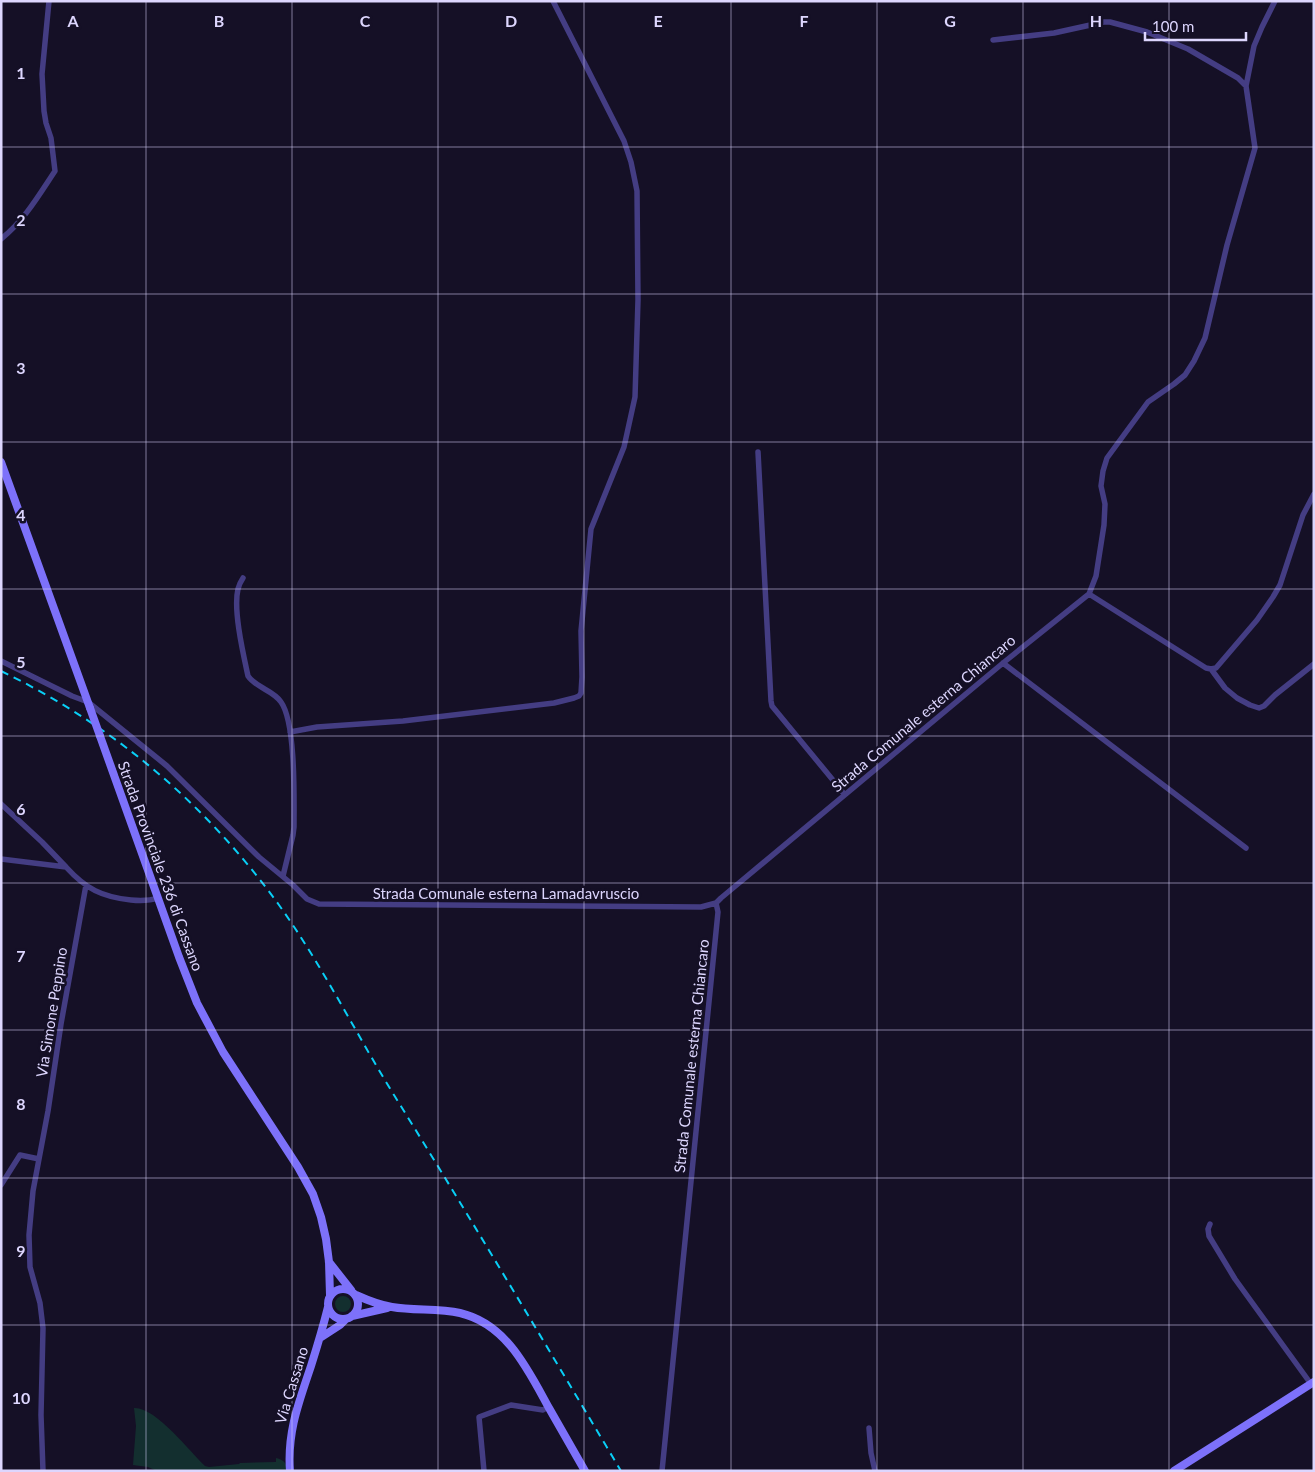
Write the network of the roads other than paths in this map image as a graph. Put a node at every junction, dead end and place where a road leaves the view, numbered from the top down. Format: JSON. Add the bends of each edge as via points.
{"nodes":[{"id":1,"x":49,"y":1,"type":"edge"},
{"id":2,"x":553,"y":1,"type":"edge"},
{"id":3,"x":1275,"y":1,"type":"edge"},
{"id":4,"x":993,"y":40,"type":"dead end"},
{"id":5,"x":1246,"y":86,"type":"junction"},
{"id":6,"x":1,"y":239,"type":"edge"},
{"id":7,"x":758,"y":452,"type":"dead end"},
{"id":8,"x":1,"y":462,"type":"edge"},
{"id":9,"x":1314,"y":494,"type":"edge"},
{"id":10,"x":243,"y":578,"type":"dead end"},
{"id":11,"x":1089,"y":594,"type":"junction"},
{"id":12,"x":1,"y":661,"type":"edge"},
{"id":13,"x":1003,"y":663,"type":"junction"},
{"id":14,"x":1314,"y":664,"type":"edge"},
{"id":15,"x":1211,"y":669,"type":"junction"},
{"id":16,"x":89,"y":705,"type":"junction"},
{"id":17,"x":290,"y":732,"type":"junction"},
{"id":18,"x":844,"y":794,"type":"junction"},
{"id":19,"x":1,"y":804,"type":"edge"},
{"id":20,"x":1246,"y":848,"type":"dead end"},
{"id":21,"x":1,"y":859,"type":"edge"},
{"id":22,"x":66,"y":867,"type":"junction"},
{"id":23,"x":283,"y":876,"type":"junction"},
{"id":24,"x":86,"y":885,"type":"junction"},
{"id":25,"x":158,"y":898,"type":"junction"},
{"id":26,"x":716,"y":903,"type":"junction"},
{"id":27,"x":39,"y":1159,"type":"junction"},
{"id":28,"x":1,"y":1185,"type":"edge"},
{"id":29,"x":1210,"y":1224,"type":"dead end"},
{"id":30,"x":329,"y":1262,"type":"junction"},
{"id":31,"x":353,"y":1293,"type":"junction"},
{"id":32,"x":330,"y":1296,"type":"junction"},
{"id":33,"x":328,"y":1307,"type":"junction"},
{"id":34,"x":392,"y":1308,"type":"junction"},
{"id":35,"x":349,"y":1318,"type":"junction"},
{"id":36,"x":320,"y":1338,"type":"junction"},
{"id":37,"x":1312,"y":1383,"type":"edge"},
{"id":38,"x":548,"y":1407,"type":"junction"},
{"id":39,"x":870,"y":1428,"type":"dead end"},
{"id":40,"x":43,"y":1471,"type":"edge"},
{"id":41,"x":290,"y":1471,"type":"edge"},
{"id":42,"x":484,"y":1471,"type":"edge"},
{"id":43,"x":585,"y":1471,"type":"edge"},
{"id":44,"x":662,"y":1471,"type":"edge"},
{"id":45,"x":875,"y":1471,"type":"edge"},
{"id":46,"x":1174,"y":1471,"type":"edge"}],
"edges":[{"from":1,"to":6,"type":"street","via":[[42,74],[44,111],[55,171],[25,216]]},
{"from":2,"to":17,"type":"street","via":[[624,141],[637,191],[635,397],[624,447],[591,529],[581,631],[579,696],[554,703]]},
{"from":3,"to":5,"type":"street","via":[[1254,46]]},
{"from":4,"to":5,"type":"street","via":[[1110,22],[1188,48]]},
{"from":5,"to":11,"type":"street","via":[[1254,148],[1205,338],[1185,374],[1148,402],[1107,458],[1101,486],[1105,504],[1104,525],[1096,576]]},
{"from":7,"to":18,"type":"street","via":[[772,706]]},
{"from":8,"to":16,"type":"main road","name":"Strada Provinciale 236 di Cassano"},
{"from":9,"to":15,"type":"street","via":[[1303,515],[1280,585],[1268,607],[1220,664]]},
{"from":10,"to":17,"type":"street","via":[[237,601],[248,676],[282,703]]},
{"from":11,"to":13,"type":"street","name":"Strada Comunale esterna Chiancaro"},
{"from":11,"to":15,"type":"street"},
{"from":12,"to":16,"type":"street","name":"Strada Comunale esterna Lamadavruscio"},
{"from":13,"to":18,"type":"street","name":"Strada Comunale esterna Chiancaro"},
{"from":13,"to":20,"type":"street"},
{"from":14,"to":15,"type":"street","via":[[1259,708],[1224,688]]},
{"from":16,"to":23,"type":"street","name":"Strada Comunale esterna Lamadavruscio","via":[[167,766],[259,857]]},
{"from":16,"to":25,"type":"main road","name":"Strada Provinciale 236 di Cassano","bridge":true},
{"from":17,"to":23,"type":"street","via":[[293,835]]},
{"from":18,"to":26,"type":"street","name":"Strada Comunale esterna Chiancaro"},
{"from":19,"to":22,"type":"street"},
{"from":21,"to":22,"type":"street"},
{"from":22,"to":24,"type":"street"},
{"from":23,"to":26,"type":"street","name":"Strada Comunale esterna Lamadavruscio","via":[[312,903],[319,904],[701,907]]},
{"from":24,"to":25,"type":"street","via":[[111,897],[150,901]]},
{"from":24,"to":27,"type":"street","name":"Via Simone Peppino"},
{"from":25,"to":30,"type":"main road","name":"Strada Provinciale 236 di Cassano","via":[[192,990],[214,1036],[313,1194],[323,1224]]},
{"from":26,"to":44,"type":"street","name":"Strada Comunale esterna Chiancaro","via":[[718,912]]},
{"from":27,"to":28,"type":"street","via":[[20,1155]]},
{"from":27,"to":40,"type":"street","name":"Via Simone Peppino","via":[[29,1245],[30,1267],[42,1319]]},
{"from":29,"to":37,"type":"street","via":[[1209,1236],[1235,1279]]},
{"from":30,"to":31,"type":"main road"},
{"from":30,"to":32,"type":"main road","name":"Strada Provinciale 236 di Cassano"},
{"from":31,"to":32,"type":"main road","via":[[342,1289]]},
{"from":31,"to":34,"type":"main road"},
{"from":31,"to":35,"type":"main road","via":[[358,1304]]},
{"from":32,"to":33,"type":"main road"},
{"from":33,"to":35,"type":"main road","via":[[337,1318]]},
{"from":33,"to":36,"type":"main road","name":"Via Cassano"},
{"from":34,"to":35,"type":"main road"},
{"from":34,"to":38,"type":"main road","via":[[460,1313],[483,1323],[520,1357]]},
{"from":35,"to":36,"type":"main road"},
{"from":36,"to":41,"type":"main road","name":"Via Cassano","via":[[292,1426]]},
{"from":37,"to":46,"type":"main road"},
{"from":38,"to":42,"type":"street","via":[[543,1410],[511,1405],[479,1417]]},
{"from":38,"to":43,"type":"main road"},
{"from":39,"to":45,"type":"street"}]}
